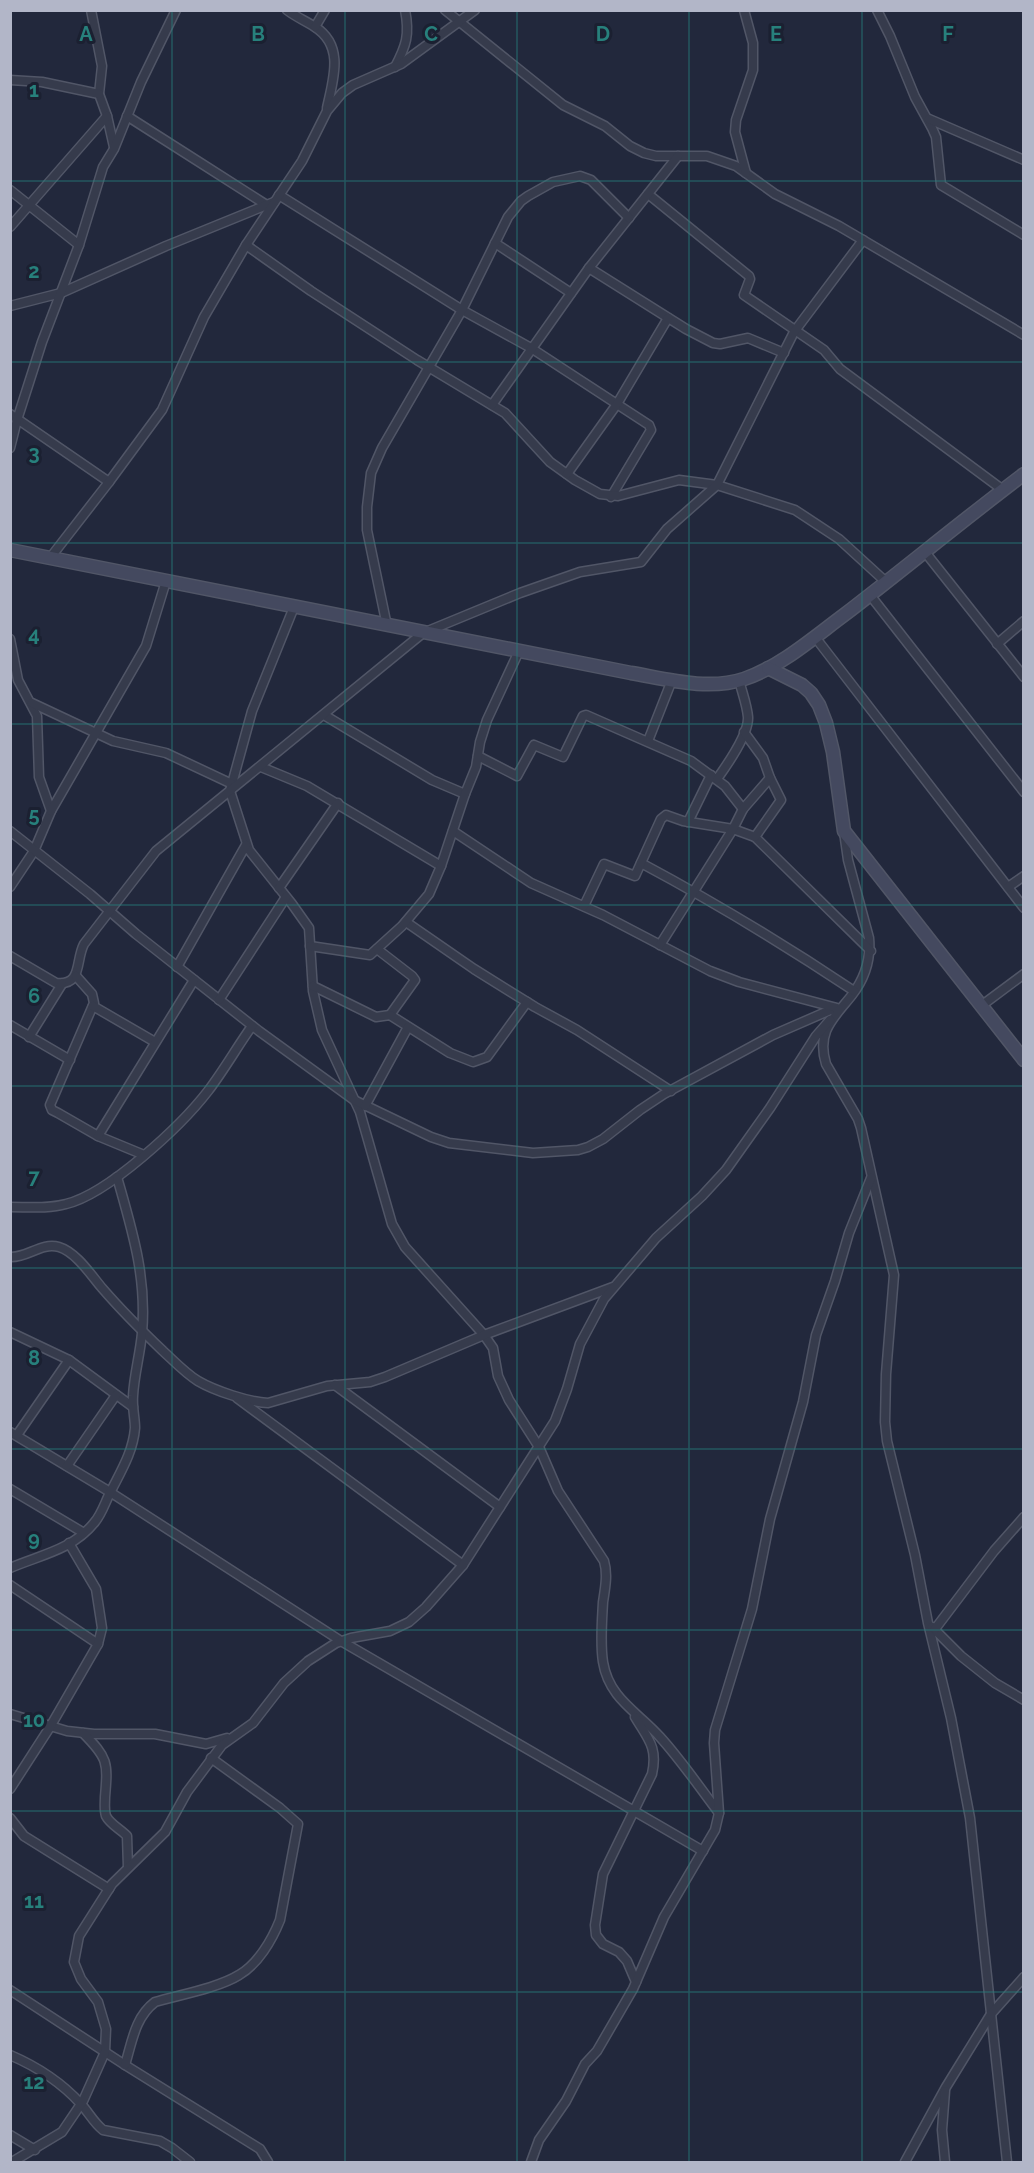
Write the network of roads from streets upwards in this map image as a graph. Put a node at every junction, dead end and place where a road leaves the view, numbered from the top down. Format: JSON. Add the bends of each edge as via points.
{"nodes":[{"id":1,"x":91,"y":10,"type":"edge"},
{"id":2,"x":176,"y":10,"type":"edge"},
{"id":3,"x":287,"y":10,"type":"edge"},
{"id":4,"x":326,"y":10,"type":"edge"},
{"id":5,"x":405,"y":10,"type":"edge"},
{"id":6,"x":445,"y":10,"type":"edge"},
{"id":7,"x":475,"y":10,"type":"edge"},
{"id":8,"x":744,"y":10,"type":"edge"},
{"id":9,"x":877,"y":10,"type":"edge"},
{"id":10,"x":460,"y":21,"type":"junction"},
{"id":11,"x":315,"y":27,"type":"junction"},
{"id":12,"x":394,"y":69,"type":"junction"},
{"id":13,"x":10,"y":80,"type":"edge"},
{"id":14,"x":99,"y":94,"type":"junction"},
{"id":15,"x":327,"y":111,"type":"junction"},
{"id":16,"x":107,"y":116,"type":"junction"},
{"id":17,"x":127,"y":116,"type":"junction"},
{"id":18,"x":928,"y":119,"type":"junction"},
{"id":19,"x":114,"y":149,"type":"junction"},
{"id":20,"x":678,"y":156,"type":"junction"},
{"id":21,"x":1023,"y":160,"type":"edge"},
{"id":22,"x":746,"y":172,"type":"junction"},
{"id":23,"x":10,"y":190,"type":"edge"},
{"id":24,"x":648,"y":194,"type":"junction"},
{"id":25,"x":272,"y":200,"type":"junction"},
{"id":26,"x":30,"y":205,"type":"junction"},
{"id":27,"x":629,"y":218,"type":"junction"},
{"id":28,"x":10,"y":227,"type":"edge"},
{"id":29,"x":1023,"y":235,"type":"edge"},
{"id":30,"x":863,"y":240,"type":"junction"},
{"id":31,"x":495,"y":243,"type":"junction"},
{"id":32,"x":246,"y":244,"type":"junction"},
{"id":33,"x":79,"y":245,"type":"junction"},
{"id":34,"x":589,"y":268,"type":"junction"},
{"id":35,"x":61,"y":293,"type":"junction"},
{"id":36,"x":571,"y":293,"type":"junction"},
{"id":37,"x":10,"y":306,"type":"edge"},
{"id":38,"x":462,"y":310,"type":"junction"},
{"id":39,"x":668,"y":318,"type":"junction"},
{"id":40,"x":794,"y":332,"type":"junction"},
{"id":41,"x":1023,"y":335,"type":"edge"},
{"id":42,"x":531,"y":348,"type":"junction"},
{"id":43,"x":784,"y":353,"type":"junction"},
{"id":44,"x":428,"y":367,"type":"junction"},
{"id":45,"x":617,"y":404,"type":"junction"},
{"id":46,"x":492,"y":405,"type":"junction"},
{"id":47,"x":14,"y":417,"type":"edge"},
{"id":48,"x":10,"y":448,"type":"edge"},
{"id":49,"x":567,"y":474,"type":"junction"},
{"id":50,"x":1023,"y":474,"type":"edge"},
{"id":51,"x":110,"y":482,"type":"junction"},
{"id":52,"x":717,"y":485,"type":"junction"},
{"id":53,"x":1003,"y":490,"type":"junction"},
{"id":54,"x":612,"y":497,"type":"junction"},
{"id":55,"x":10,"y":550,"type":"edge"},
{"id":56,"x":925,"y":552,"type":"junction"},
{"id":57,"x":50,"y":558,"type":"junction"},
{"id":58,"x":166,"y":581,"type":"junction"},
{"id":59,"x":886,"y":582,"type":"junction"},
{"id":60,"x":870,"y":595,"type":"junction"},
{"id":61,"x":294,"y":607,"type":"junction"},
{"id":62,"x":1023,"y":621,"type":"edge"},
{"id":63,"x":387,"y":626,"type":"junction"},
{"id":64,"x":423,"y":633,"type":"junction"},
{"id":65,"x":815,"y":637,"type":"junction"},
{"id":66,"x":10,"y":639,"type":"edge"},
{"id":67,"x":997,"y":644,"type":"junction"},
{"id":68,"x":519,"y":651,"type":"junction"},
{"id":69,"x":768,"y":668,"type":"junction"},
{"id":70,"x":1023,"y":678,"type":"edge"},
{"id":71,"x":672,"y":680,"type":"junction"},
{"id":72,"x":739,"y":680,"type":"junction"},
{"id":73,"x":31,"y":703,"type":"junction"},
{"id":74,"x":324,"y":715,"type":"junction"},
{"id":75,"x":744,"y":732,"type":"junction"},
{"id":76,"x":96,"y":734,"type":"junction"},
{"id":77,"x":648,"y":741,"type":"junction"},
{"id":78,"x":478,"y":756,"type":"junction"},
{"id":79,"x":261,"y":767,"type":"junction"},
{"id":80,"x":714,"y":777,"type":"junction"},
{"id":81,"x":770,"y":778,"type":"junction"},
{"id":82,"x":231,"y":788,"type":"junction"},
{"id":83,"x":1023,"y":791,"type":"edge"},
{"id":84,"x":465,"y":794,"type":"junction"},
{"id":85,"x":338,"y":803,"type":"junction"},
{"id":86,"x":742,"y":809,"type":"junction"},
{"id":87,"x":51,"y":811,"type":"junction"},
{"id":88,"x":688,"y":822,"type":"junction"},
{"id":89,"x":733,"y":829,"type":"junction"},
{"id":90,"x":10,"y":831,"type":"edge"},
{"id":91,"x":453,"y":831,"type":"junction"},
{"id":92,"x":844,"y":831,"type":"junction"},
{"id":93,"x":755,"y":837,"type":"junction"},
{"id":94,"x":246,"y":845,"type":"junction"},
{"id":95,"x":34,"y":851,"type":"junction"},
{"id":96,"x":641,"y":862,"type":"junction"},
{"id":97,"x":441,"y":866,"type":"junction"},
{"id":98,"x":1023,"y":876,"type":"edge"},
{"id":99,"x":10,"y":887,"type":"edge"},
{"id":100,"x":1008,"y":887,"type":"junction"},
{"id":101,"x":279,"y":888,"type":"junction"},
{"id":102,"x":694,"y":891,"type":"junction"},
{"id":103,"x":286,"y":897,"type":"junction"},
{"id":104,"x":584,"y":906,"type":"junction"},
{"id":105,"x":1023,"y":908,"type":"edge"},
{"id":106,"x":110,"y":910,"type":"junction"},
{"id":107,"x":406,"y":922,"type":"junction"},
{"id":108,"x":660,"y":945,"type":"junction"},
{"id":109,"x":310,"y":946,"type":"junction"},
{"id":110,"x":377,"y":949,"type":"junction"},
{"id":111,"x":871,"y":951,"type":"junction"},
{"id":112,"x":11,"y":957,"type":"edge"},
{"id":113,"x":177,"y":967,"type":"junction"},
{"id":114,"x":1023,"y":975,"type":"edge"},
{"id":115,"x":76,"y":976,"type":"junction"},
{"id":116,"x":194,"y":980,"type":"junction"},
{"id":117,"x":62,"y":984,"type":"junction"},
{"id":118,"x":313,"y":986,"type":"junction"},
{"id":119,"x":854,"y":991,"type":"junction"},
{"id":120,"x":219,"y":1000,"type":"junction"},
{"id":121,"x":527,"y":1002,"type":"junction"},
{"id":122,"x":93,"y":1006,"type":"junction"},
{"id":123,"x":981,"y":1006,"type":"junction"},
{"id":124,"x":837,"y":1008,"type":"junction"},
{"id":125,"x":390,"y":1016,"type":"junction"},
{"id":126,"x":830,"y":1020,"type":"junction"},
{"id":127,"x":10,"y":1025,"type":"edge"},
{"id":128,"x":252,"y":1026,"type":"junction"},
{"id":129,"x":408,"y":1027,"type":"junction"},
{"id":130,"x":29,"y":1037,"type":"junction"},
{"id":131,"x":155,"y":1042,"type":"junction"},
{"id":132,"x":70,"y":1060,"type":"junction"},
{"id":133,"x":1023,"y":1060,"type":"edge"},
{"id":134,"x":671,"y":1091,"type":"junction"},
{"id":135,"x":354,"y":1100,"type":"junction"},
{"id":136,"x":365,"y":1106,"type":"junction"},
{"id":137,"x":98,"y":1136,"type":"junction"},
{"id":138,"x":144,"y":1155,"type":"junction"},
{"id":139,"x":117,"y":1178,"type":"junction"},
{"id":140,"x":871,"y":1178,"type":"junction"},
{"id":141,"x":10,"y":1207,"type":"edge"},
{"id":142,"x":10,"y":1257,"type":"edge"},
{"id":143,"x":614,"y":1287,"type":"junction"},
{"id":144,"x":142,"y":1331,"type":"junction"},
{"id":145,"x":10,"y":1332,"type":"edge"},
{"id":146,"x":484,"y":1335,"type":"junction"},
{"id":147,"x":69,"y":1360,"type":"junction"},
{"id":148,"x":335,"y":1385,"type":"junction"},
{"id":149,"x":231,"y":1394,"type":"junction"},
{"id":150,"x":116,"y":1395,"type":"junction"},
{"id":151,"x":133,"y":1407,"type":"junction"},
{"id":152,"x":14,"y":1434,"type":"edge"},
{"id":153,"x":539,"y":1447,"type":"junction"},
{"id":154,"x":67,"y":1466,"type":"junction"},
{"id":155,"x":10,"y":1489,"type":"edge"},
{"id":156,"x":110,"y":1492,"type":"junction"},
{"id":157,"x":501,"y":1507,"type":"junction"},
{"id":158,"x":1023,"y":1517,"type":"edge"},
{"id":159,"x":84,"y":1533,"type":"junction"},
{"id":160,"x":69,"y":1543,"type":"junction"},
{"id":161,"x":13,"y":1564,"type":"edge"},
{"id":162,"x":463,"y":1565,"type":"junction"},
{"id":163,"x":10,"y":1585,"type":"edge"},
{"id":164,"x":931,"y":1626,"type":"junction"},
{"id":165,"x":341,"y":1641,"type":"junction"},
{"id":166,"x":98,"y":1644,"type":"junction"},
{"id":167,"x":1023,"y":1700,"type":"edge"},
{"id":168,"x":632,"y":1712,"type":"junction"},
{"id":169,"x":10,"y":1714,"type":"edge"},
{"id":170,"x":50,"y":1727,"type":"junction"},
{"id":171,"x":82,"y":1732,"type":"junction"},
{"id":172,"x":233,"y":1736,"type":"junction"},
{"id":173,"x":211,"y":1758,"type":"junction"},
{"id":174,"x":10,"y":1789,"type":"edge"},
{"id":175,"x":634,"y":1812,"type":"junction"},
{"id":176,"x":719,"y":1813,"type":"junction"},
{"id":177,"x":10,"y":1818,"type":"edge"},
{"id":178,"x":703,"y":1851,"type":"junction"},
{"id":179,"x":128,"y":1868,"type":"junction"},
{"id":180,"x":109,"y":1889,"type":"junction"},
{"id":181,"x":1023,"y":1977,"type":"edge"},
{"id":182,"x":636,"y":1982,"type":"junction"},
{"id":183,"x":10,"y":1990,"type":"edge"},
{"id":184,"x":991,"y":2014,"type":"junction"},
{"id":185,"x":105,"y":2052,"type":"junction"},
{"id":186,"x":10,"y":2055,"type":"edge"},
{"id":187,"x":125,"y":2065,"type":"junction"},
{"id":188,"x":946,"y":2087,"type":"junction"},
{"id":189,"x":81,"y":2104,"type":"junction"},
{"id":190,"x":10,"y":2135,"type":"edge"},
{"id":191,"x":35,"y":2150,"type":"junction"},
{"id":192,"x":12,"y":2163,"type":"edge"},
{"id":193,"x":190,"y":2163,"type":"edge"},
{"id":194,"x":268,"y":2163,"type":"edge"},
{"id":195,"x":531,"y":2163,"type":"edge"},
{"id":196,"x":905,"y":2163,"type":"edge"},
{"id":197,"x":945,"y":2163,"type":"edge"},
{"id":198,"x":1007,"y":2163,"type":"edge"}],
"edges":[{"from":1,"to":14,"type":"street","via":[[102,66]]},
{"from":2,"to":17,"type":"street"},
{"from":3,"to":11,"type":"street"},
{"from":4,"to":11,"type":"street"},
{"from":5,"to":12,"type":"street","via":[[407,41]]},
{"from":6,"to":10,"type":"street"},
{"from":7,"to":10,"type":"street"},
{"from":8,"to":22,"type":"street","via":[[753,43],[753,70],[735,132]]},
{"from":9,"to":18,"type":"street"},
{"from":10,"to":12,"type":"street"},
{"from":10,"to":20,"type":"street","via":[[563,105],[605,126],[644,153]]},
{"from":11,"to":15,"type":"street","via":[[327,37],[335,55]]},
{"from":12,"to":15,"type":"street","via":[[352,85]]},
{"from":13,"to":14,"type":"street"},
{"from":14,"to":16,"type":"street"},
{"from":15,"to":25,"type":"street","via":[[302,161]]},
{"from":16,"to":19,"type":"street"},
{"from":16,"to":26,"type":"street"},
{"from":17,"to":19,"type":"street"},
{"from":17,"to":25,"type":"street"},
{"from":18,"to":21,"type":"street"},
{"from":18,"to":29,"type":"street","via":[[936,136],[941,185]]},
{"from":19,"to":33,"type":"street","via":[[104,167]]},
{"from":20,"to":22,"type":"street","via":[[707,156]]},
{"from":20,"to":24,"type":"street"},
{"from":22,"to":30,"type":"street","via":[[775,194]]},
{"from":23,"to":26,"type":"street"},
{"from":24,"to":27,"type":"street"},
{"from":24,"to":40,"type":"street","via":[[749,276],[744,295]]},
{"from":25,"to":32,"type":"street"},
{"from":25,"to":35,"type":"street"},
{"from":25,"to":38,"type":"street"},
{"from":26,"to":28,"type":"street"},
{"from":26,"to":33,"type":"street"},
{"from":27,"to":31,"type":"street","via":[[591,180],[574,177],[553,182],[521,201]]},
{"from":27,"to":34,"type":"street"},
{"from":30,"to":40,"type":"street"},
{"from":30,"to":41,"type":"street"},
{"from":31,"to":36,"type":"street"},
{"from":31,"to":38,"type":"street"},
{"from":32,"to":44,"type":"street"},
{"from":32,"to":51,"type":"street","via":[[197,328],[168,400]]},
{"from":33,"to":35,"type":"street"},
{"from":34,"to":36,"type":"street"},
{"from":34,"to":39,"type":"street"},
{"from":35,"to":37,"type":"street"},
{"from":35,"to":47,"type":"street"},
{"from":36,"to":42,"type":"street"},
{"from":38,"to":42,"type":"street"},
{"from":38,"to":44,"type":"street"},
{"from":39,"to":43,"type":"street","via":[[712,343],[748,338]]},
{"from":39,"to":45,"type":"street"},
{"from":40,"to":43,"type":"street"},
{"from":40,"to":53,"type":"street","via":[[824,350],[840,369]]},
{"from":42,"to":45,"type":"street"},
{"from":42,"to":46,"type":"street"},
{"from":43,"to":52,"type":"street"},
{"from":44,"to":46,"type":"street"},
{"from":44,"to":63,"type":"street","via":[[371,473],[367,530]]},
{"from":45,"to":49,"type":"street"},
{"from":45,"to":54,"type":"street","via":[[652,428]]},
{"from":46,"to":49,"type":"street","via":[[513,420],[538,450]]},
{"from":47,"to":48,"type":"street"},
{"from":47,"to":51,"type":"street"},
{"from":49,"to":54,"type":"street"},
{"from":50,"to":53,"type":"street"},
{"from":51,"to":57,"type":"street"},
{"from":52,"to":54,"type":"street","via":[[680,480]]},
{"from":52,"to":59,"type":"street","via":[[795,510],[839,539]]},
{"from":52,"to":64,"type":"street","via":[[674,522],[641,562],[580,572]]},
{"from":53,"to":56,"type":"street"},
{"from":55,"to":57,"type":"street"},
{"from":56,"to":59,"type":"street"},
{"from":56,"to":67,"type":"street"},
{"from":57,"to":58,"type":"street"},
{"from":58,"to":61,"type":"street"},
{"from":58,"to":76,"type":"street","via":[[146,646]]},
{"from":59,"to":60,"type":"street"},
{"from":60,"to":65,"type":"street"},
{"from":60,"to":83,"type":"street"},
{"from":61,"to":63,"type":"street"},
{"from":61,"to":82,"type":"street","via":[[255,701]]},
{"from":62,"to":67,"type":"street"},
{"from":63,"to":64,"type":"street"},
{"from":64,"to":68,"type":"street"},
{"from":64,"to":74,"type":"street"},
{"from":65,"to":69,"type":"street"},
{"from":65,"to":100,"type":"street"},
{"from":66,"to":73,"type":"street","via":[[18,680]]},
{"from":67,"to":70,"type":"street"},
{"from":68,"to":71,"type":"street"},
{"from":68,"to":78,"type":"street","via":[[487,720]]},
{"from":69,"to":72,"type":"street"},
{"from":69,"to":92,"type":"street","via":[[802,685],[819,705],[834,752]]},
{"from":71,"to":72,"type":"street"},
{"from":71,"to":77,"type":"street"},
{"from":72,"to":75,"type":"street","via":[[748,718]]},
{"from":73,"to":76,"type":"street"},
{"from":73,"to":87,"type":"street","via":[[38,722],[39,777]]},
{"from":74,"to":79,"type":"street"},
{"from":74,"to":84,"type":"street","via":[[432,780]]},
{"from":75,"to":80,"type":"street","via":[[729,762]]},
{"from":75,"to":81,"type":"street","via":[[763,758]]},
{"from":76,"to":82,"type":"street","via":[[120,744],[166,753]]},
{"from":76,"to":87,"type":"street"},
{"from":77,"to":78,"type":"street","via":[[585,715],[564,756],[534,745],[517,776]]},
{"from":77,"to":80,"type":"street","via":[[684,756]]},
{"from":78,"to":84,"type":"street"},
{"from":79,"to":82,"type":"street"},
{"from":79,"to":85,"type":"street"},
{"from":80,"to":86,"type":"street","via":[[728,788]]},
{"from":80,"to":88,"type":"street"},
{"from":81,"to":86,"type":"street"},
{"from":81,"to":93,"type":"street","via":[[781,802]]},
{"from":82,"to":94,"type":"street"},
{"from":82,"to":106,"type":"street","via":[[156,851]]},
{"from":84,"to":91,"type":"street"},
{"from":85,"to":97,"type":"street"},
{"from":85,"to":101,"type":"street"},
{"from":86,"to":89,"type":"street"},
{"from":87,"to":95,"type":"street"},
{"from":88,"to":89,"type":"street"},
{"from":88,"to":96,"type":"street","via":[[663,817]]},
{"from":89,"to":93,"type":"street"},
{"from":89,"to":102,"type":"street"},
{"from":90,"to":95,"type":"street"},
{"from":91,"to":97,"type":"street"},
{"from":91,"to":104,"type":"street","via":[[522,879]]},
{"from":92,"to":111,"type":"street"},
{"from":92,"to":123,"type":"street"},
{"from":93,"to":111,"type":"street"},
{"from":94,"to":101,"type":"street"},
{"from":94,"to":113,"type":"street"},
{"from":95,"to":99,"type":"street"},
{"from":95,"to":106,"type":"street"},
{"from":96,"to":102,"type":"street"},
{"from":96,"to":104,"type":"street","via":[[635,876],[604,864]]},
{"from":97,"to":107,"type":"street","via":[[429,894]]},
{"from":98,"to":100,"type":"street"},
{"from":100,"to":105,"type":"street"},
{"from":101,"to":103,"type":"street"},
{"from":102,"to":108,"type":"street"},
{"from":102,"to":119,"type":"street"},
{"from":103,"to":109,"type":"street","via":[[309,928]]},
{"from":103,"to":120,"type":"street"},
{"from":104,"to":108,"type":"street"},
{"from":106,"to":113,"type":"street"},
{"from":106,"to":115,"type":"street","via":[[81,949]]},
{"from":107,"to":110,"type":"street"},
{"from":107,"to":121,"type":"street"},
{"from":108,"to":124,"type":"street","via":[[739,982]]},
{"from":109,"to":110,"type":"street","via":[[368,956]]},
{"from":109,"to":118,"type":"street"},
{"from":110,"to":125,"type":"street","via":[[415,980]]},
{"from":111,"to":119,"type":"street"},
{"from":112,"to":117,"type":"street"},
{"from":113,"to":116,"type":"street"},
{"from":114,"to":123,"type":"street"},
{"from":115,"to":117,"type":"street"},
{"from":115,"to":122,"type":"street","via":[[92,994]]},
{"from":116,"to":120,"type":"street"},
{"from":116,"to":131,"type":"street"},
{"from":117,"to":130,"type":"street"},
{"from":118,"to":125,"type":"street","via":[[376,1017]]},
{"from":118,"to":135,"type":"street","via":[[326,1040]]},
{"from":119,"to":124,"type":"street"},
{"from":120,"to":128,"type":"street"},
{"from":121,"to":129,"type":"street","via":[[487,1057],[472,1062]]},
{"from":121,"to":134,"type":"street"},
{"from":122,"to":131,"type":"street"},
{"from":122,"to":132,"type":"street"},
{"from":123,"to":133,"type":"street"},
{"from":124,"to":126,"type":"street"},
{"from":124,"to":134,"type":"street","via":[[773,1035]]},
{"from":125,"to":129,"type":"street"},
{"from":126,"to":140,"type":"street","via":[[823,1041],[824,1057],[858,1119]]},
{"from":126,"to":143,"type":"street","via":[[726,1170],[656,1238]]},
{"from":127,"to":130,"type":"street"},
{"from":128,"to":135,"type":"street"},
{"from":128,"to":138,"type":"street","via":[[208,1090]]},
{"from":129,"to":136,"type":"street"},
{"from":130,"to":132,"type":"street"},
{"from":131,"to":137,"type":"street"},
{"from":132,"to":137,"type":"street","via":[[50,1105]]},
{"from":134,"to":136,"type":"street","via":[[588,1148],[533,1153],[440,1140]]},
{"from":135,"to":136,"type":"street"},
{"from":135,"to":146,"type":"street","via":[[398,1236]]},
{"from":137,"to":138,"type":"street"},
{"from":138,"to":139,"type":"street"},
{"from":139,"to":141,"type":"street","via":[[90,1196],[65,1205]]},
{"from":139,"to":144,"type":"street","via":[[140,1263]]},
{"from":140,"to":164,"type":"street","via":[[894,1275],[886,1374],[887,1441]]},
{"from":140,"to":176,"type":"street","via":[[816,1335],[752,1609],[715,1730]]},
{"from":142,"to":144,"type":"street","via":[[20,1257],[43,1246],[65,1250]]},
{"from":143,"to":146,"type":"street"},
{"from":143,"to":153,"type":"street","via":[[580,1344],[558,1415]]},
{"from":144,"to":149,"type":"street","via":[[189,1375]]},
{"from":144,"to":151,"type":"street"},
{"from":145,"to":147,"type":"street"},
{"from":146,"to":148,"type":"street","via":[[385,1377]]},
{"from":146,"to":153,"type":"street","via":[[494,1348],[502,1386]]},
{"from":147,"to":150,"type":"street"},
{"from":147,"to":152,"type":"street"},
{"from":148,"to":149,"type":"street","via":[[268,1403]]},
{"from":148,"to":157,"type":"street"},
{"from":149,"to":162,"type":"street"},
{"from":150,"to":151,"type":"street"},
{"from":150,"to":154,"type":"street"},
{"from":151,"to":156,"type":"street","via":[[132,1444]]},
{"from":152,"to":154,"type":"street"},
{"from":153,"to":157,"type":"street"},
{"from":153,"to":168,"type":"street","via":[[558,1491],[607,1569],[602,1611],[603,1662],[612,1686]]},
{"from":154,"to":156,"type":"street"},
{"from":155,"to":159,"type":"street"},
{"from":156,"to":159,"type":"street","via":[[102,1512]]},
{"from":156,"to":165,"type":"street"},
{"from":157,"to":162,"type":"street"},
{"from":158,"to":164,"type":"street"},
{"from":159,"to":160,"type":"street"},
{"from":160,"to":161,"type":"street","via":[[53,1553]]},
{"from":160,"to":166,"type":"street","via":[[96,1589],[102,1628]]},
{"from":162,"to":165,"type":"street","via":[[409,1622],[390,1631]]},
{"from":163,"to":166,"type":"street"},
{"from":164,"to":167,"type":"street","via":[[961,1656]]},
{"from":164,"to":184,"type":"street","via":[[970,1818]]},
{"from":165,"to":172,"type":"street","via":[[308,1661],[284,1683],[257,1718]]},
{"from":165,"to":175,"type":"street"},
{"from":166,"to":170,"type":"street"},
{"from":168,"to":175,"type":"street","via":[[654,1753],[652,1774]]},
{"from":168,"to":176,"type":"street","via":[[660,1737]]},
{"from":169,"to":170,"type":"street"},
{"from":170,"to":171,"type":"street"},
{"from":170,"to":174,"type":"street"},
{"from":171,"to":172,"type":"street","via":[[156,1734],[206,1744]]},
{"from":171,"to":179,"type":"street","via":[[105,1759],[105,1811],[127,1836]]},
{"from":172,"to":173,"type":"street"},
{"from":173,"to":179,"type":"street","via":[[165,1832]]},
{"from":173,"to":187,"type":"street","via":[[298,1824],[280,1920],[263,1952],[238,1976],[146,2008],[139,2018]]},
{"from":175,"to":178,"type":"street"},
{"from":175,"to":182,"type":"street","via":[[603,1874],[595,1925],[603,1944],[627,1960]]},
{"from":176,"to":178,"type":"street"},
{"from":177,"to":180,"type":"street","via":[[24,1836]]},
{"from":178,"to":182,"type":"street","via":[[664,1917]]},
{"from":179,"to":180,"type":"street"},
{"from":180,"to":185,"type":"street","via":[[79,1936],[74,1962],[98,2002],[106,2029]]},
{"from":181,"to":184,"type":"street"},
{"from":182,"to":195,"type":"street","via":[[539,2140]]},
{"from":183,"to":185,"type":"street"},
{"from":184,"to":188,"type":"street"},
{"from":184,"to":198,"type":"street"},
{"from":185,"to":187,"type":"street"},
{"from":185,"to":189,"type":"street"},
{"from":186,"to":189,"type":"street","via":[[44,2071]]},
{"from":187,"to":194,"type":"street","via":[[260,2150]]},
{"from":188,"to":196,"type":"street"},
{"from":188,"to":197,"type":"street","via":[[942,2130]]},
{"from":189,"to":191,"type":"street","via":[[62,2132]]},
{"from":189,"to":193,"type":"street","via":[[103,2130],[160,2142]]},
{"from":190,"to":191,"type":"street"},
{"from":191,"to":192,"type":"street"}]}
